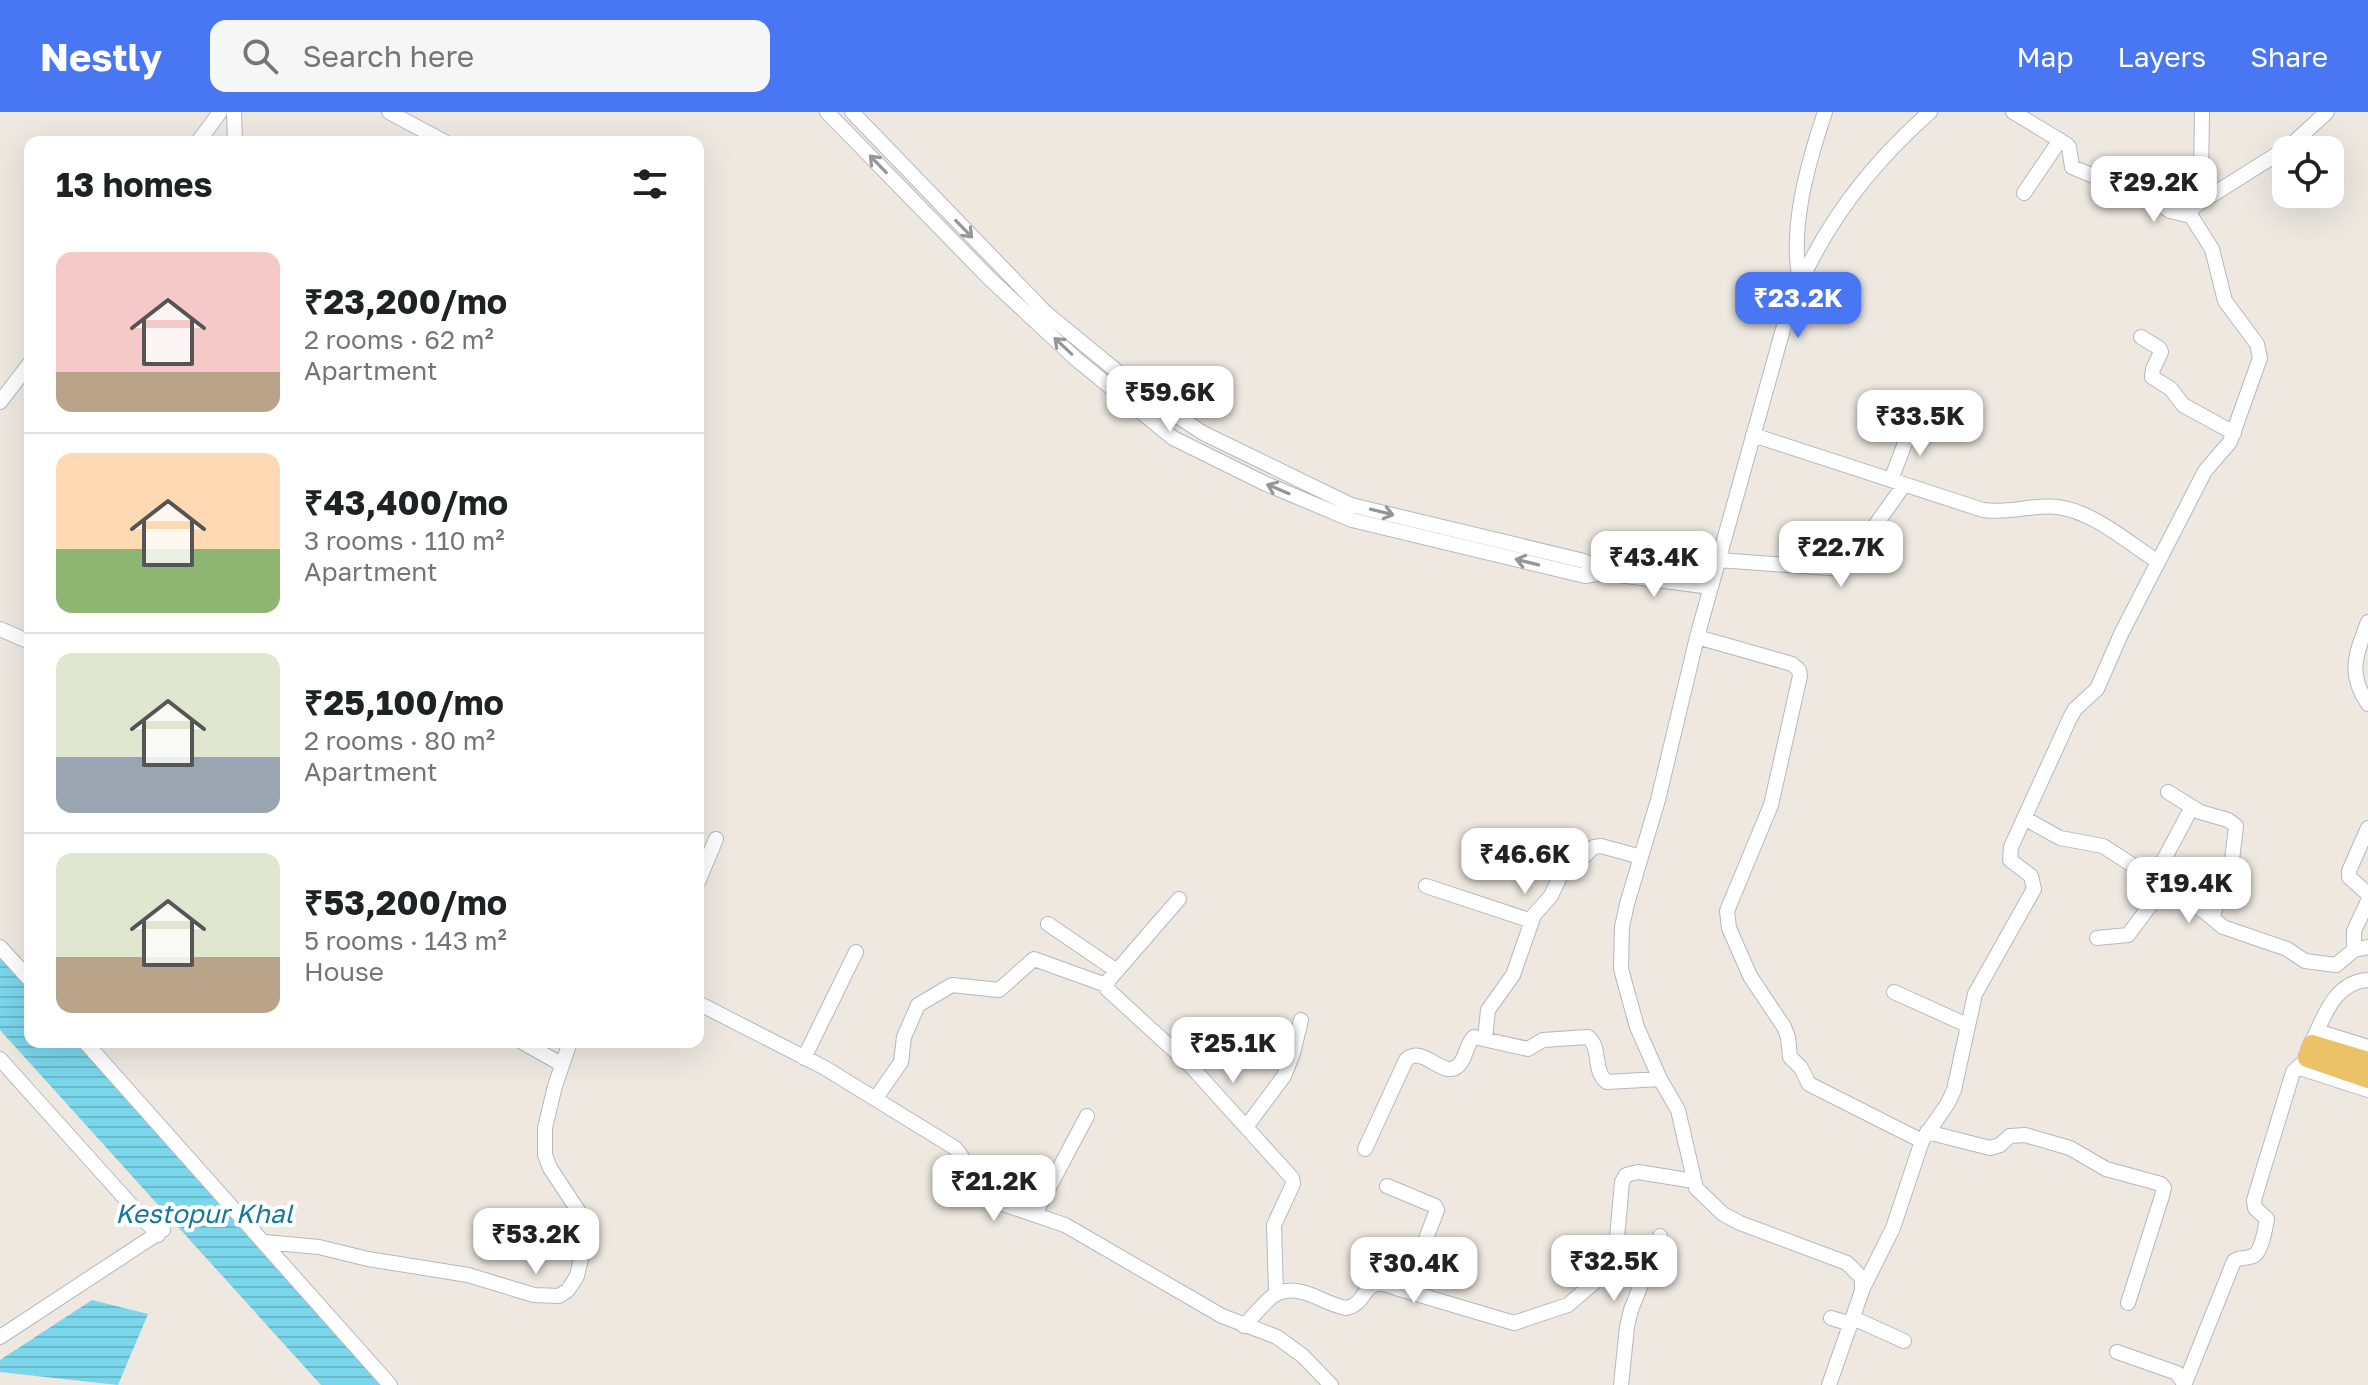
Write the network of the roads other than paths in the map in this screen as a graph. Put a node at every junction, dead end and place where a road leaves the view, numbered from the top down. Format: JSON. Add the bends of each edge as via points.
{"nodes":[{"id":1,"x":234,"y":112,"type":"edge"},
{"id":2,"x":389,"y":112,"type":"edge"},
{"id":3,"x":827,"y":112,"type":"edge"},
{"id":4,"x":852,"y":112,"type":"edge"},
{"id":5,"x":1825,"y":112,"type":"edge"},
{"id":6,"x":1930,"y":112,"type":"edge"},
{"id":7,"x":2013,"y":112,"type":"edge"},
{"id":8,"x":2202,"y":112,"type":"edge"},
{"id":9,"x":2327,"y":112,"type":"edge"},
{"id":10,"x":213,"y":114,"type":"edge"},
{"id":11,"x":201,"y":136,"type":"edge"},
{"id":12,"x":235,"y":136,"type":"edge"},
{"id":13,"x":434,"y":136,"type":"edge"},
{"id":14,"x":2060,"y":140,"type":"junction"},
{"id":15,"x":2094,"y":176,"type":"dead end"},
{"id":16,"x":2136,"y":187,"type":"dead end"},
{"id":17,"x":2024,"y":193,"type":"dead end"},
{"id":18,"x":2191,"y":212,"type":"junction"},
{"id":19,"x":1800,"y":281,"type":"junction"},
{"id":20,"x":2141,"y":337,"type":"dead end"},
{"id":21,"x":24,"y":371,"type":"edge"},
{"id":22,"x":0,"y":402,"type":"edge"},
{"id":23,"x":1913,"y":422,"type":"dead end"},
{"id":24,"x":2234,"y":433,"type":"junction"},
{"id":25,"x":1753,"y":435,"type":"junction"},
{"id":26,"x":1898,"y":482,"type":"junction"},
{"id":27,"x":1718,"y":560,"type":"junction"},
{"id":28,"x":2157,"y":561,"type":"junction"},
{"id":29,"x":1603,"y":573,"type":"junction"},
{"id":30,"x":1711,"y":587,"type":"junction"},
{"id":31,"x":2368,"y":622,"type":"edge"},
{"id":32,"x":0,"y":629,"type":"edge"},
{"id":33,"x":1697,"y":637,"type":"junction"},
{"id":34,"x":24,"y":639,"type":"edge"},
{"id":35,"x":2368,"y":704,"type":"edge"},
{"id":36,"x":2168,"y":792,"type":"dead end"},
{"id":37,"x":2192,"y":807,"type":"junction"},
{"id":38,"x":2024,"y":818,"type":"junction"},
{"id":39,"x":2368,"y":828,"type":"edge"},
{"id":40,"x":716,"y":839,"type":"dead end"},
{"id":41,"x":1641,"y":857,"type":"junction"},
{"id":42,"x":704,"y":868,"type":"edge"},
{"id":43,"x":2158,"y":884,"type":"junction"},
{"id":44,"x":1426,"y":886,"type":"dead end"},
{"id":45,"x":2368,"y":894,"type":"edge"},
{"id":46,"x":1179,"y":899,"type":"dead end"},
{"id":47,"x":2368,"y":901,"type":"edge"},
{"id":48,"x":2212,"y":918,"type":"junction"},
{"id":49,"x":1532,"y":921,"type":"junction"},
{"id":50,"x":1048,"y":924,"type":"dead end"},
{"id":51,"x":2097,"y":938,"type":"dead end"},
{"id":52,"x":0,"y":947,"type":"edge"},
{"id":53,"x":2361,"y":949,"type":"edge"},
{"id":54,"x":856,"y":952,"type":"dead end"},
{"id":55,"x":1117,"y":971,"type":"junction"},
{"id":56,"x":24,"y":973,"type":"edge"},
{"id":57,"x":2368,"y":980,"type":"edge"},
{"id":58,"x":1106,"y":985,"type":"junction"},
{"id":59,"x":1894,"y":992,"type":"dead end"},
{"id":60,"x":704,"y":1006,"type":"edge"},
{"id":61,"x":1301,"y":1020,"type":"dead end"},
{"id":62,"x":1967,"y":1025,"type":"junction"},
{"id":63,"x":1485,"y":1039,"type":"junction"},
{"id":64,"x":2368,"y":1047,"type":"edge"},
{"id":65,"x":90,"y":1048,"type":"edge"},
{"id":66,"x":533,"y":1048,"type":"edge"},
{"id":67,"x":568,"y":1048,"type":"edge"},
{"id":68,"x":2309,"y":1050,"type":"junction"},
{"id":69,"x":804,"y":1058,"type":"junction"},
{"id":70,"x":0,"y":1059,"type":"edge"},
{"id":71,"x":2368,"y":1061,"type":"edge"},
{"id":72,"x":561,"y":1064,"type":"junction"},
{"id":73,"x":1660,"y":1079,"type":"junction"},
{"id":74,"x":2368,"y":1079,"type":"edge"},
{"id":75,"x":2368,"y":1090,"type":"edge"},
{"id":76,"x":876,"y":1098,"type":"junction"},
{"id":77,"x":1087,"y":1116,"type":"dead end"},
{"id":78,"x":1246,"y":1127,"type":"junction"},
{"id":79,"x":1924,"y":1137,"type":"junction"},
{"id":80,"x":1365,"y":1149,"type":"dead end"},
{"id":81,"x":1694,"y":1181,"type":"junction"},
{"id":82,"x":1387,"y":1186,"type":"dead end"},
{"id":83,"x":1035,"y":1214,"type":"junction"},
{"id":84,"x":1660,"y":1236,"type":"dead end"},
{"id":85,"x":265,"y":1242,"type":"junction"},
{"id":86,"x":1403,"y":1290,"type":"junction"},
{"id":87,"x":1862,"y":1291,"type":"junction"},
{"id":88,"x":1276,"y":1293,"type":"junction"},
{"id":89,"x":2128,"y":1303,"type":"dead end"},
{"id":90,"x":1831,"y":1318,"type":"dead end"},
{"id":91,"x":1852,"y":1321,"type":"junction"},
{"id":92,"x":1244,"y":1326,"type":"junction"},
{"id":93,"x":0,"y":1337,"type":"edge"},
{"id":94,"x":1904,"y":1341,"type":"dead end"},
{"id":95,"x":2117,"y":1352,"type":"dead end"},
{"id":96,"x":2185,"y":1384,"type":"edge"},
{"id":97,"x":390,"y":1385,"type":"edge"},
{"id":98,"x":1331,"y":1385,"type":"edge"},
{"id":99,"x":1621,"y":1385,"type":"edge"},
{"id":100,"x":1829,"y":1385,"type":"edge"}],
"edges":[{"from":1,"to":12,"type":"street"},
{"from":2,"to":13,"type":"street"},
{"from":29,"to":3,"type":"street","one_way":true,"via":[[1585,576],[1352,520],[1173,438],[990,279]]},
{"from":4,"to":29,"type":"street","one_way":true,"via":[[1046,313],[1147,396],[1203,433],[1351,505],[1584,561]]},
{"from":5,"to":19,"type":"street","via":[[1812,152],[1796,245]]},
{"from":6,"to":19,"type":"street","via":[[1855,192]]},
{"from":7,"to":14,"type":"street"},
{"from":8,"to":18,"type":"street","via":[[2201,176]]},
{"from":9,"to":18,"type":"street","via":[[2290,146]]},
{"from":10,"to":11,"type":"street"},
{"from":14,"to":15,"type":"street","via":[[2069,147],[2072,167]]},
{"from":14,"to":17,"type":"street"},
{"from":16,"to":18,"type":"street","via":[[2170,211]]},
{"from":18,"to":24,"type":"street","via":[[2212,249],[2225,301],[2260,351]]},
{"from":19,"to":25,"type":"street"},
{"from":20,"to":24,"type":"street","via":[[2161,352],[2151,374],[2155,380],[2183,405]]},
{"from":21,"to":22,"type":"street"},
{"from":23,"to":26,"type":"street"},
{"from":24,"to":28,"type":"street","via":[[2205,471]]},
{"from":25,"to":26,"type":"street"},
{"from":25,"to":27,"type":"street"},
{"from":26,"to":27,"type":"street","via":[[1844,569]]},
{"from":26,"to":28,"type":"street","via":[[1983,510],[2072,511]]},
{"from":27,"to":30,"type":"street"},
{"from":28,"to":38,"type":"street","via":[[2097,689],[2075,709]]},
{"from":29,"to":30,"type":"street"},
{"from":30,"to":33,"type":"street"},
{"from":31,"to":35,"type":"street","via":[[2354,671]]},
{"from":32,"to":34,"type":"street"},
{"from":33,"to":41,"type":"street"},
{"from":33,"to":79,"type":"street","via":[[1799,670],[1771,805],[1727,911],[1750,976],[1784,1027],[1790,1057],[1809,1084]]},
{"from":36,"to":37,"type":"street"},
{"from":37,"to":43,"type":"street"},
{"from":37,"to":48,"type":"street","via":[[2236,826],[2232,860]]},
{"from":38,"to":43,"type":"street","via":[[2060,838],[2103,846]]},
{"from":38,"to":62,"type":"street","via":[[2010,860],[2031,876],[2034,889],[1975,994]]},
{"from":39,"to":45,"type":"street","via":[[2349,877]]},
{"from":40,"to":42,"type":"street"},
{"from":41,"to":49,"type":"street","via":[[1594,847],[1564,868]]},
{"from":41,"to":73,"type":"street","via":[[1622,927],[1621,969],[1633,1018]]},
{"from":43,"to":48,"type":"street"},
{"from":43,"to":51,"type":"street","via":[[2135,929],[2128,935]]},
{"from":44,"to":49,"type":"street"},
{"from":46,"to":55,"type":"street"},
{"from":47,"to":53,"type":"street","via":[[2354,931]]},
{"from":48,"to":53,"type":"street","via":[[2231,931],[2312,963],[2336,965]]},
{"from":49,"to":63,"type":"street","via":[[1517,967],[1488,1010]]},
{"from":50,"to":55,"type":"street"},
{"from":52,"to":56,"type":"street"},
{"from":54,"to":69,"type":"street"},
{"from":55,"to":58,"type":"street"},
{"from":57,"to":68,"type":"street","via":[[2358,980],[2331,1001]]},
{"from":58,"to":76,"type":"street","via":[[1034,959],[999,990],[952,985],[918,1005],[904,1037],[901,1062]]},
{"from":58,"to":78,"type":"street"},
{"from":59,"to":62,"type":"street"},
{"from":60,"to":69,"type":"street"},
{"from":61,"to":78,"type":"street","via":[[1284,1076]]},
{"from":62,"to":79,"type":"street","via":[[1954,1090]]},
{"from":63,"to":73,"type":"street","via":[[1528,1049],[1543,1040],[1588,1037],[1595,1043],[1601,1078],[1607,1082]]},
{"from":63,"to":80,"type":"street","via":[[1470,1039],[1461,1063],[1452,1069],[1419,1055],[1406,1060]]},
{"from":64,"to":68,"type":"street"},
{"from":65,"to":85,"type":"street"},
{"from":66,"to":72,"type":"street"},
{"from":67,"to":72,"type":"street"},
{"from":68,"to":71,"type":"main road"},
{"from":68,"to":74,"type":"main road"},
{"from":68,"to":75,"type":"street"},
{"from":68,"to":96,"type":"street","via":[[2293,1072],[2254,1200],[2267,1219],[2258,1251],[2234,1261]]},
{"from":69,"to":76,"type":"street"},
{"from":70,"to":93,"type":"street","via":[[160,1232]]},
{"from":72,"to":85,"type":"street","via":[[545,1128],[545,1155],[573,1199],[584,1229],[577,1276],[559,1296],[534,1295],[468,1275],[319,1247]]},
{"from":73,"to":81,"type":"street","via":[[1678,1110]]},
{"from":76,"to":83,"type":"street","via":[[955,1148],[985,1198]]},
{"from":77,"to":83,"type":"street"},
{"from":78,"to":88,"type":"street","via":[[1292,1178],[1274,1225]]},
{"from":79,"to":87,"type":"street","via":[[1893,1228]]},
{"from":79,"to":89,"type":"street","via":[[1990,1148],[2010,1136],[2025,1135],[2070,1148],[2106,1169],[2161,1184],[2162,1196]]},
{"from":81,"to":86,"type":"street","via":[[1638,1172],[1626,1175],[1615,1260],[1568,1305],[1514,1323]]},
{"from":81,"to":87,"type":"street","via":[[1707,1201],[1740,1223],[1847,1263],[1862,1278]]},
{"from":82,"to":86,"type":"street","via":[[1437,1210]]},
{"from":83,"to":92,"type":"street","via":[[1083,1234]]},
{"from":84,"to":99,"type":"street","via":[[1629,1318]]},
{"from":85,"to":97,"type":"street"},
{"from":86,"to":88,"type":"street","via":[[1375,1284],[1358,1304],[1346,1308],[1292,1288]]},
{"from":87,"to":91,"type":"street"},
{"from":88,"to":92,"type":"street"},
{"from":90,"to":91,"type":"street"},
{"from":91,"to":94,"type":"street"},
{"from":91,"to":100,"type":"street"},
{"from":92,"to":98,"type":"street","via":[[1288,1344]]},
{"from":95,"to":96,"type":"street","via":[[2177,1373]]}]}
